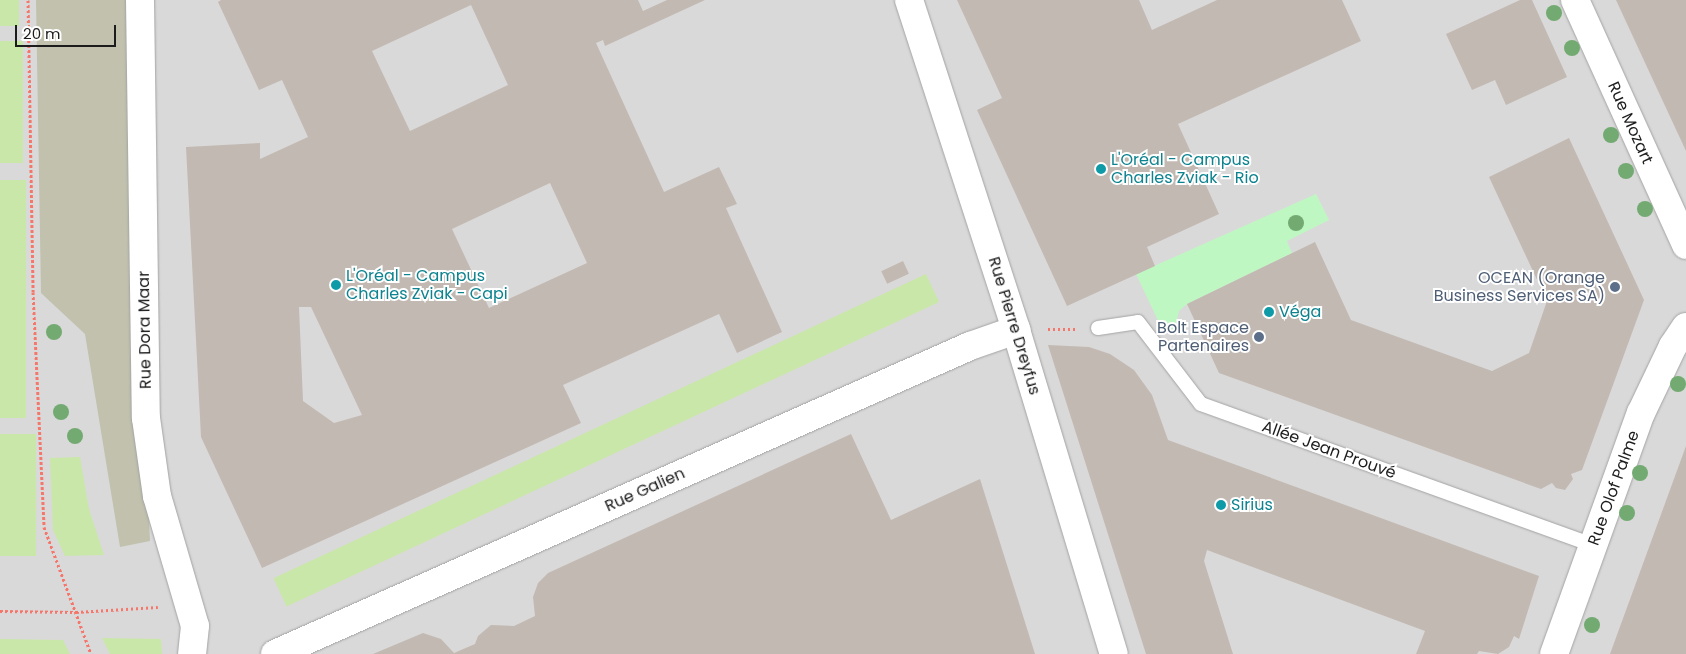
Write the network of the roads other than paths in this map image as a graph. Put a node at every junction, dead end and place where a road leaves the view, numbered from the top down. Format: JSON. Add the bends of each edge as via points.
{"nodes":[{"id":1,"x":140,"y":0,"type":"edge"},
{"id":2,"x":909,"y":0,"type":"edge"},
{"id":3,"x":1575,"y":0,"type":"edge"},
{"id":4,"x":1686,"y":246,"type":"edge"},
{"id":5,"x":1686,"y":327,"type":"edge"},
{"id":6,"x":1098,"y":328,"type":"road end"},
{"id":7,"x":1016,"y":330,"type":"junction"},
{"id":8,"x":1593,"y":545,"type":"junction"},
{"id":9,"x":192,"y":654,"type":"edge"},
{"id":10,"x":275,"y":654,"type":"edge"},
{"id":11,"x":1114,"y":654,"type":"edge"},
{"id":12,"x":1554,"y":654,"type":"edge"}],
"edges":[{"from":1,"to":9,"type":"street","name":"Rue Dora Maar","via":[[146,418],[157,496],[188,592],[195,626]]},
{"from":2,"to":7,"type":"street","name":"Rue Pierre Dreyfus"},
{"from":3,"to":4,"type":"street","name":"Rue Mozart"},
{"from":5,"to":8,"type":"street","name":"Rue Olof Palme","via":[[1673,346],[1641,413]]},
{"from":6,"to":8,"type":"lane","name":"Allée Jean Prouvé","via":[[1138,322],[1201,404]]},
{"from":7,"to":10,"type":"street","name":"Rue Galien","via":[[970,346]]},
{"from":7,"to":11,"type":"street","name":"Rue Pierre Dreyfus"},
{"from":8,"to":12,"type":"street","name":"Rue Olof Palme"}]}
